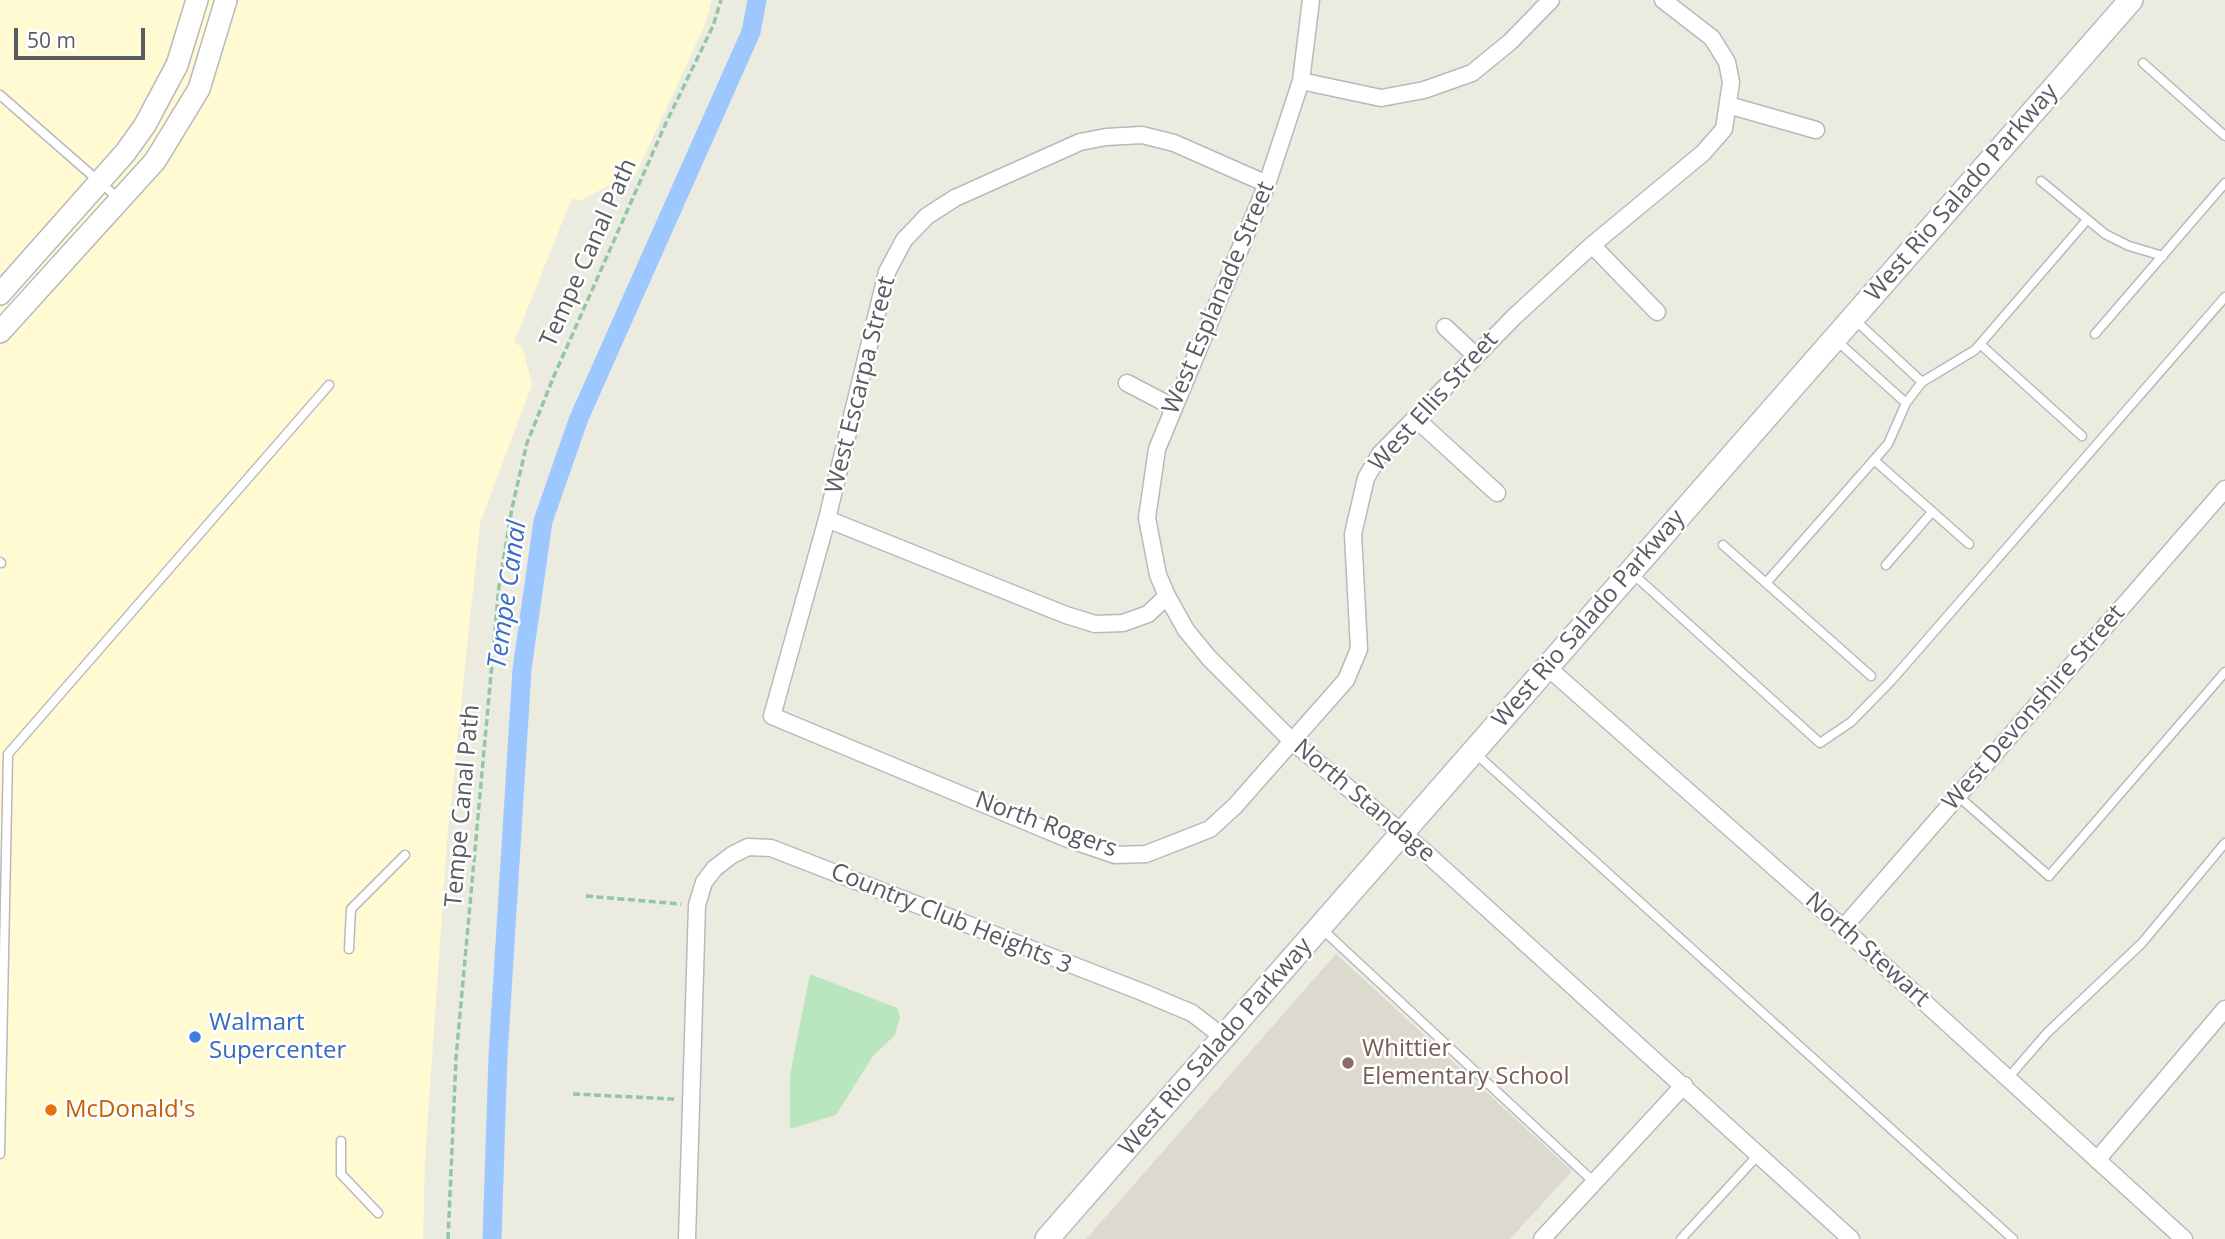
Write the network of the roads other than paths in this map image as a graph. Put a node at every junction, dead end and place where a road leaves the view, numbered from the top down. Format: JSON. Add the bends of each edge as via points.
{"nodes":[{"id":1,"x":198,"y":0,"type":"edge"},
{"id":2,"x":226,"y":0,"type":"edge"},
{"id":3,"x":1311,"y":0,"type":"edge"},
{"id":4,"x":1551,"y":0,"type":"edge"},
{"id":5,"x":1664,"y":0,"type":"edge"},
{"id":6,"x":2131,"y":0,"type":"edge"},
{"id":7,"x":2143,"y":63,"type":"dead end"},
{"id":8,"x":1301,"y":81,"type":"junction"},
{"id":9,"x":0,"y":95,"type":"edge"},
{"id":10,"x":1728,"y":105,"type":"junction"},
{"id":11,"x":1815,"y":130,"type":"dead end"},
{"id":12,"x":2225,"y":136,"type":"edge"},
{"id":13,"x":2040,"y":181,"type":"dead end"},
{"id":14,"x":99,"y":183,"type":"junction"},
{"id":15,"x":2225,"y":183,"type":"edge"},
{"id":16,"x":1267,"y":184,"type":"junction"},
{"id":17,"x":120,"y":201,"type":"junction"},
{"id":18,"x":2086,"y":220,"type":"junction"},
{"id":19,"x":1592,"y":246,"type":"junction"},
{"id":20,"x":2163,"y":256,"type":"junction"},
{"id":21,"x":0,"y":294,"type":"edge"},
{"id":22,"x":2225,"y":297,"type":"edge"},
{"id":23,"x":1657,"y":312,"type":"dead end"},
{"id":24,"x":1853,"y":317,"type":"junction"},
{"id":25,"x":1445,"y":327,"type":"dead end"},
{"id":26,"x":0,"y":332,"type":"edge"},
{"id":27,"x":2095,"y":334,"type":"dead end"},
{"id":28,"x":1834,"y":338,"type":"junction"},
{"id":29,"x":1980,"y":344,"type":"junction"},
{"id":30,"x":1475,"y":355,"type":"junction"},
{"id":31,"x":1922,"y":382,"type":"junction"},
{"id":32,"x":1127,"y":383,"type":"dead end"},
{"id":33,"x":329,"y":385,"type":"dead end"},
{"id":34,"x":1906,"y":403,"type":"junction"},
{"id":35,"x":1173,"y":407,"type":"junction"},
{"id":36,"x":1415,"y":418,"type":"junction"},
{"id":37,"x":2082,"y":436,"type":"dead end"},
{"id":38,"x":1874,"y":460,"type":"junction"},
{"id":39,"x":2225,"y":489,"type":"edge"},
{"id":40,"x":1497,"y":493,"type":"dead end"},
{"id":41,"x":1932,"y":512,"type":"junction"},
{"id":42,"x":827,"y":519,"type":"junction"},
{"id":43,"x":1969,"y":544,"type":"dead end"},
{"id":44,"x":1723,"y":545,"type":"dead end"},
{"id":45,"x":1886,"y":565,"type":"dead end"},
{"id":46,"x":1630,"y":571,"type":"junction"},
{"id":47,"x":1766,"y":583,"type":"junction"},
{"id":48,"x":1167,"y":596,"type":"junction"},
{"id":49,"x":1546,"y":667,"type":"junction"},
{"id":50,"x":2225,"y":672,"type":"edge"},
{"id":51,"x":1871,"y":676,"type":"dead end"},
{"id":52,"x":772,"y":716,"type":"joint"},
{"id":53,"x":1293,"y":742,"type":"junction"},
{"id":54,"x":1474,"y":752,"type":"junction"},
{"id":55,"x":1958,"y":796,"type":"junction"},
{"id":56,"x":1404,"y":834,"type":"junction"},
{"id":57,"x":2225,"y":843,"type":"edge"},
{"id":58,"x":405,"y":855,"type":"dead end"},
{"id":59,"x":1321,"y":928,"type":"junction"},
{"id":60,"x":1843,"y":928,"type":"junction"},
{"id":61,"x":349,"y":948,"type":"dead end"},
{"id":62,"x":2225,"y":1009,"type":"edge"},
{"id":63,"x":1223,"y":1037,"type":"junction"},
{"id":64,"x":2008,"y":1078,"type":"junction"},
{"id":65,"x":1684,"y":1085,"type":"junction"},
{"id":66,"x":341,"y":1141,"type":"dead end"},
{"id":67,"x":0,"y":1154,"type":"edge"},
{"id":68,"x":1759,"y":1154,"type":"junction"},
{"id":69,"x":2097,"y":1160,"type":"junction"},
{"id":70,"x":1594,"y":1182,"type":"junction"},
{"id":71,"x":378,"y":1213,"type":"dead end"},
{"id":72,"x":1839,"y":1235,"type":"edge"},
{"id":73,"x":687,"y":1239,"type":"edge"},
{"id":74,"x":1047,"y":1239,"type":"edge"},
{"id":75,"x":1542,"y":1239,"type":"edge"},
{"id":76,"x":1681,"y":1239,"type":"edge"},
{"id":77,"x":2013,"y":1239,"type":"edge"},
{"id":78,"x":2183,"y":1239,"type":"edge"}],
"edges":[{"from":1,"to":14,"type":"street","via":[[186,43],[157,106]]},
{"from":2,"to":17,"type":"street","via":[[211,60],[191,105],[155,161]]},
{"from":3,"to":8,"type":"street","name":"West Esplanade Street"},
{"from":4,"to":8,"type":"street","via":[[1472,73],[1424,90],[1381,98]]},
{"from":5,"to":10,"type":"street","name":"West Ellis Street","via":[[1712,38],[1727,62],[1731,82]]},
{"from":6,"to":24,"type":"main road","name":"West Rio Salado Parkway"},
{"from":7,"to":12,"type":"lane"},
{"from":8,"to":16,"type":"street","name":"West Esplanade Street"},
{"from":9,"to":14,"type":"lane"},
{"from":10,"to":11,"type":"street"},
{"from":10,"to":19,"type":"street","name":"West Ellis Street","via":[[1724,129],[1703,153]]},
{"from":13,"to":18,"type":"lane"},
{"from":14,"to":17,"type":"lane"},
{"from":14,"to":21,"type":"street"},
{"from":15,"to":20,"type":"lane"},
{"from":16,"to":35,"type":"street","name":"West Esplanade Street"},
{"from":16,"to":42,"type":"street","name":"West Escarpa Street","via":[[1174,143],[1142,135],[1106,137],[1080,142],[989,180],[927,216],[904,240],[887,272]]},
{"from":17,"to":26,"type":"street"},
{"from":18,"to":20,"type":"lane","via":[[2122,243]]},
{"from":18,"to":29,"type":"lane"},
{"from":19,"to":23,"type":"street"},
{"from":19,"to":30,"type":"street","name":"West Ellis Street"},
{"from":20,"to":27,"type":"lane"},
{"from":22,"to":46,"type":"lane","via":[[1891,681],[1851,722],[1820,743]]},
{"from":24,"to":28,"type":"main road","name":"West Rio Salado Parkway"},
{"from":24,"to":31,"type":"lane"},
{"from":25,"to":30,"type":"street"},
{"from":28,"to":34,"type":"lane"},
{"from":28,"to":46,"type":"main road","name":"West Rio Salado Parkway"},
{"from":29,"to":31,"type":"lane"},
{"from":29,"to":37,"type":"lane"},
{"from":30,"to":36,"type":"street","name":"West Ellis Street"},
{"from":31,"to":34,"type":"lane"},
{"from":32,"to":35,"type":"street"},
{"from":33,"to":67,"type":"lane","via":[[8,754]]},
{"from":34,"to":38,"type":"lane","via":[[1888,444]]},
{"from":35,"to":48,"type":"street","name":"West Esplanade Street","via":[[1157,449],[1147,518],[1158,575]]},
{"from":36,"to":40,"type":"street"},
{"from":36,"to":53,"type":"street","name":"West Ellis Street","via":[[1380,454],[1358,502],[1353,534],[1359,649],[1346,680]]},
{"from":38,"to":41,"type":"lane"},
{"from":38,"to":47,"type":"lane"},
{"from":39,"to":55,"type":"street","name":"West Devonshire Street"},
{"from":41,"to":43,"type":"lane"},
{"from":41,"to":45,"type":"lane"},
{"from":42,"to":48,"type":"street","via":[[1095,624],[1123,623],[1148,614]]},
{"from":42,"to":52,"type":"street","name":"West Escarpa Street"},
{"from":44,"to":47,"type":"lane"},
{"from":46,"to":49,"type":"main road","name":"West Rio Salado Parkway"},
{"from":47,"to":51,"type":"lane"},
{"from":48,"to":53,"type":"street","name":"North Standage","via":[[1209,658]]},
{"from":49,"to":54,"type":"main road","name":"West Rio Salado Parkway"},
{"from":49,"to":60,"type":"street","name":"North Stewart"},
{"from":50,"to":55,"type":"lane","via":[[2049,876]]},
{"from":52,"to":53,"type":"street","name":"North Rogers","via":[[1115,855],[1146,854],[1210,829]]},
{"from":53,"to":56,"type":"street","name":"North Standage"},
{"from":54,"to":56,"type":"main road","name":"West Rio Salado Parkway"},
{"from":54,"to":77,"type":"lane"},
{"from":55,"to":60,"type":"street","name":"West Devonshire Street"},
{"from":56,"to":59,"type":"main road","name":"West Rio Salado Parkway"},
{"from":56,"to":65,"type":"street","name":"North Standage"},
{"from":57,"to":64,"type":"lane","via":[[2142,943],[2047,1033]]},
{"from":58,"to":61,"type":"lane","via":[[351,909]]},
{"from":59,"to":63,"type":"main road","name":"West Rio Salado Parkway"},
{"from":59,"to":70,"type":"lane"},
{"from":60,"to":64,"type":"street","name":"North Stewart"},
{"from":62,"to":69,"type":"street"},
{"from":63,"to":73,"type":"street","name":"Country Club Heights 3","via":[[1192,1013],[1142,992],[771,848],[748,847],[732,855],[704,882],[697,905]]},
{"from":63,"to":74,"type":"main road","name":"West Rio Salado Parkway"},
{"from":64,"to":69,"type":"street","name":"North Stewart"},
{"from":65,"to":68,"type":"street","name":"North Standage"},
{"from":65,"to":70,"type":"street"},
{"from":66,"to":71,"type":"lane","via":[[341,1174]]},
{"from":68,"to":72,"type":"street","name":"North Standage"},
{"from":68,"to":76,"type":"lane"},
{"from":69,"to":78,"type":"street","name":"North Stewart"},
{"from":70,"to":75,"type":"street"}]}
